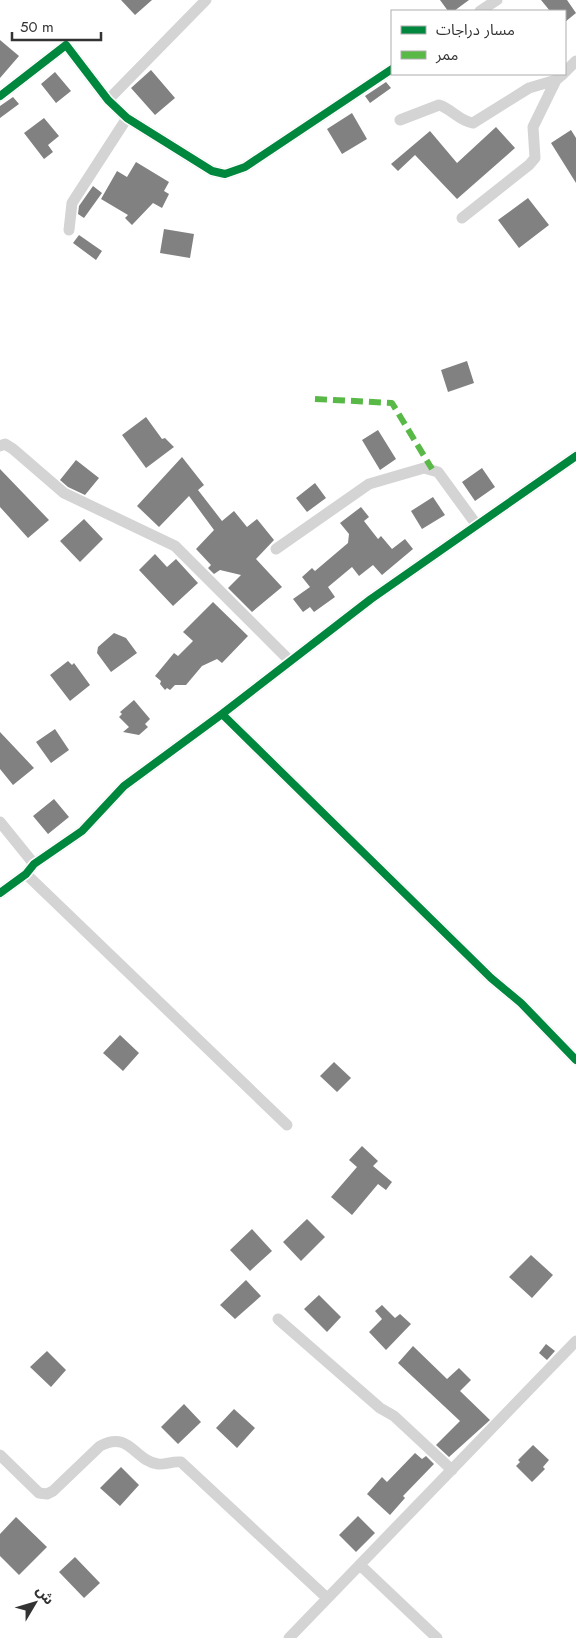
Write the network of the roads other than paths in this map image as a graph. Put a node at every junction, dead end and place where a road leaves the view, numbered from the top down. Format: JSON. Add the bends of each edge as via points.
{"nodes":[{"id":1,"x":206,"y":0,"type":"edge"},
{"id":2,"x":497,"y":0,"type":"edge"},
{"id":3,"x":482,"y":10,"type":"edge"},
{"id":4,"x":576,"y":61,"type":"edge"},
{"id":5,"x":391,"y":70,"type":"edge"},
{"id":6,"x":566,"y":70,"type":"edge"},
{"id":7,"x":561,"y":75,"type":"edge"},
{"id":8,"x":0,"y":96,"type":"edge"},
{"id":9,"x":108,"y":100,"type":"junction"},
{"id":10,"x":127,"y":118,"type":"junction"},
{"id":11,"x":400,"y":120,"type":"dead end"},
{"id":12,"x":462,"y":218,"type":"dead end"},
{"id":13,"x":68,"y":230,"type":"dead end"},
{"id":14,"x":0,"y":446,"type":"edge"},
{"id":15,"x":576,"y":456,"type":"edge"},
{"id":16,"x":476,"y":524,"type":"junction"},
{"id":17,"x":276,"y":549,"type":"dead end"},
{"id":18,"x":289,"y":660,"type":"junction"},
{"id":19,"x":222,"y":714,"type":"junction"},
{"id":20,"x":0,"y":822,"type":"edge"},
{"id":21,"x":34,"y":864,"type":"junction"},
{"id":22,"x":26,"y":874,"type":"junction"},
{"id":23,"x":0,"y":892,"type":"edge"},
{"id":24,"x":576,"y":1060,"type":"edge"},
{"id":25,"x":288,"y":1126,"type":"dead end"},
{"id":26,"x":278,"y":1319,"type":"dead end"},
{"id":27,"x":576,"y":1342,"type":"edge"},
{"id":28,"x":0,"y":1455,"type":"edge"},
{"id":29,"x":452,"y":1470,"type":"junction"},
{"id":30,"x":360,"y":1565,"type":"junction"},
{"id":31,"x":327,"y":1598,"type":"junction"},
{"id":32,"x":289,"y":1638,"type":"edge"},
{"id":33,"x":437,"y":1638,"type":"edge"}],
"edges":[{"from":1,"to":9,"type":"street"},
{"from":2,"to":3,"type":"street"},
{"from":4,"to":6,"type":"street"},
{"from":5,"to":10,"type":"street","via":[[245,167],[225,174],[212,172]]},
{"from":7,"to":11,"type":"street","via":[[529,88],[473,123],[463,122],[450,109],[438,105]]},
{"from":7,"to":12,"type":"street","via":[[533,127],[535,158]]},
{"from":8,"to":9,"type":"street","via":[[66,46]]},
{"from":9,"to":10,"type":"street"},
{"from":10,"to":13,"type":"street","via":[[72,203]]},
{"from":14,"to":18,"type":"street","via":[[5,444],[13,449],[64,493],[170,542]]},
{"from":15,"to":16,"type":"street"},
{"from":16,"to":17,"type":"street","via":[[438,472],[424,468],[369,484]]},
{"from":16,"to":18,"type":"street"},
{"from":18,"to":19,"type":"street"},
{"from":19,"to":21,"type":"street","via":[[124,786],[82,831]]},
{"from":19,"to":24,"type":"street","via":[[491,978],[521,1002]]},
{"from":20,"to":21,"type":"street"},
{"from":21,"to":22,"type":"street"},
{"from":22,"to":23,"type":"street"},
{"from":22,"to":25,"type":"street"},
{"from":26,"to":29,"type":"street","via":[[380,1408],[394,1416]]},
{"from":27,"to":29,"type":"street"},
{"from":28,"to":31,"type":"street","via":[[39,1494],[53,1491],[109,1441],[118,1440],[156,1464],[181,1462]]},
{"from":29,"to":30,"type":"street"},
{"from":30,"to":31,"type":"street"},
{"from":30,"to":33,"type":"street"},
{"from":31,"to":32,"type":"street"}]}
